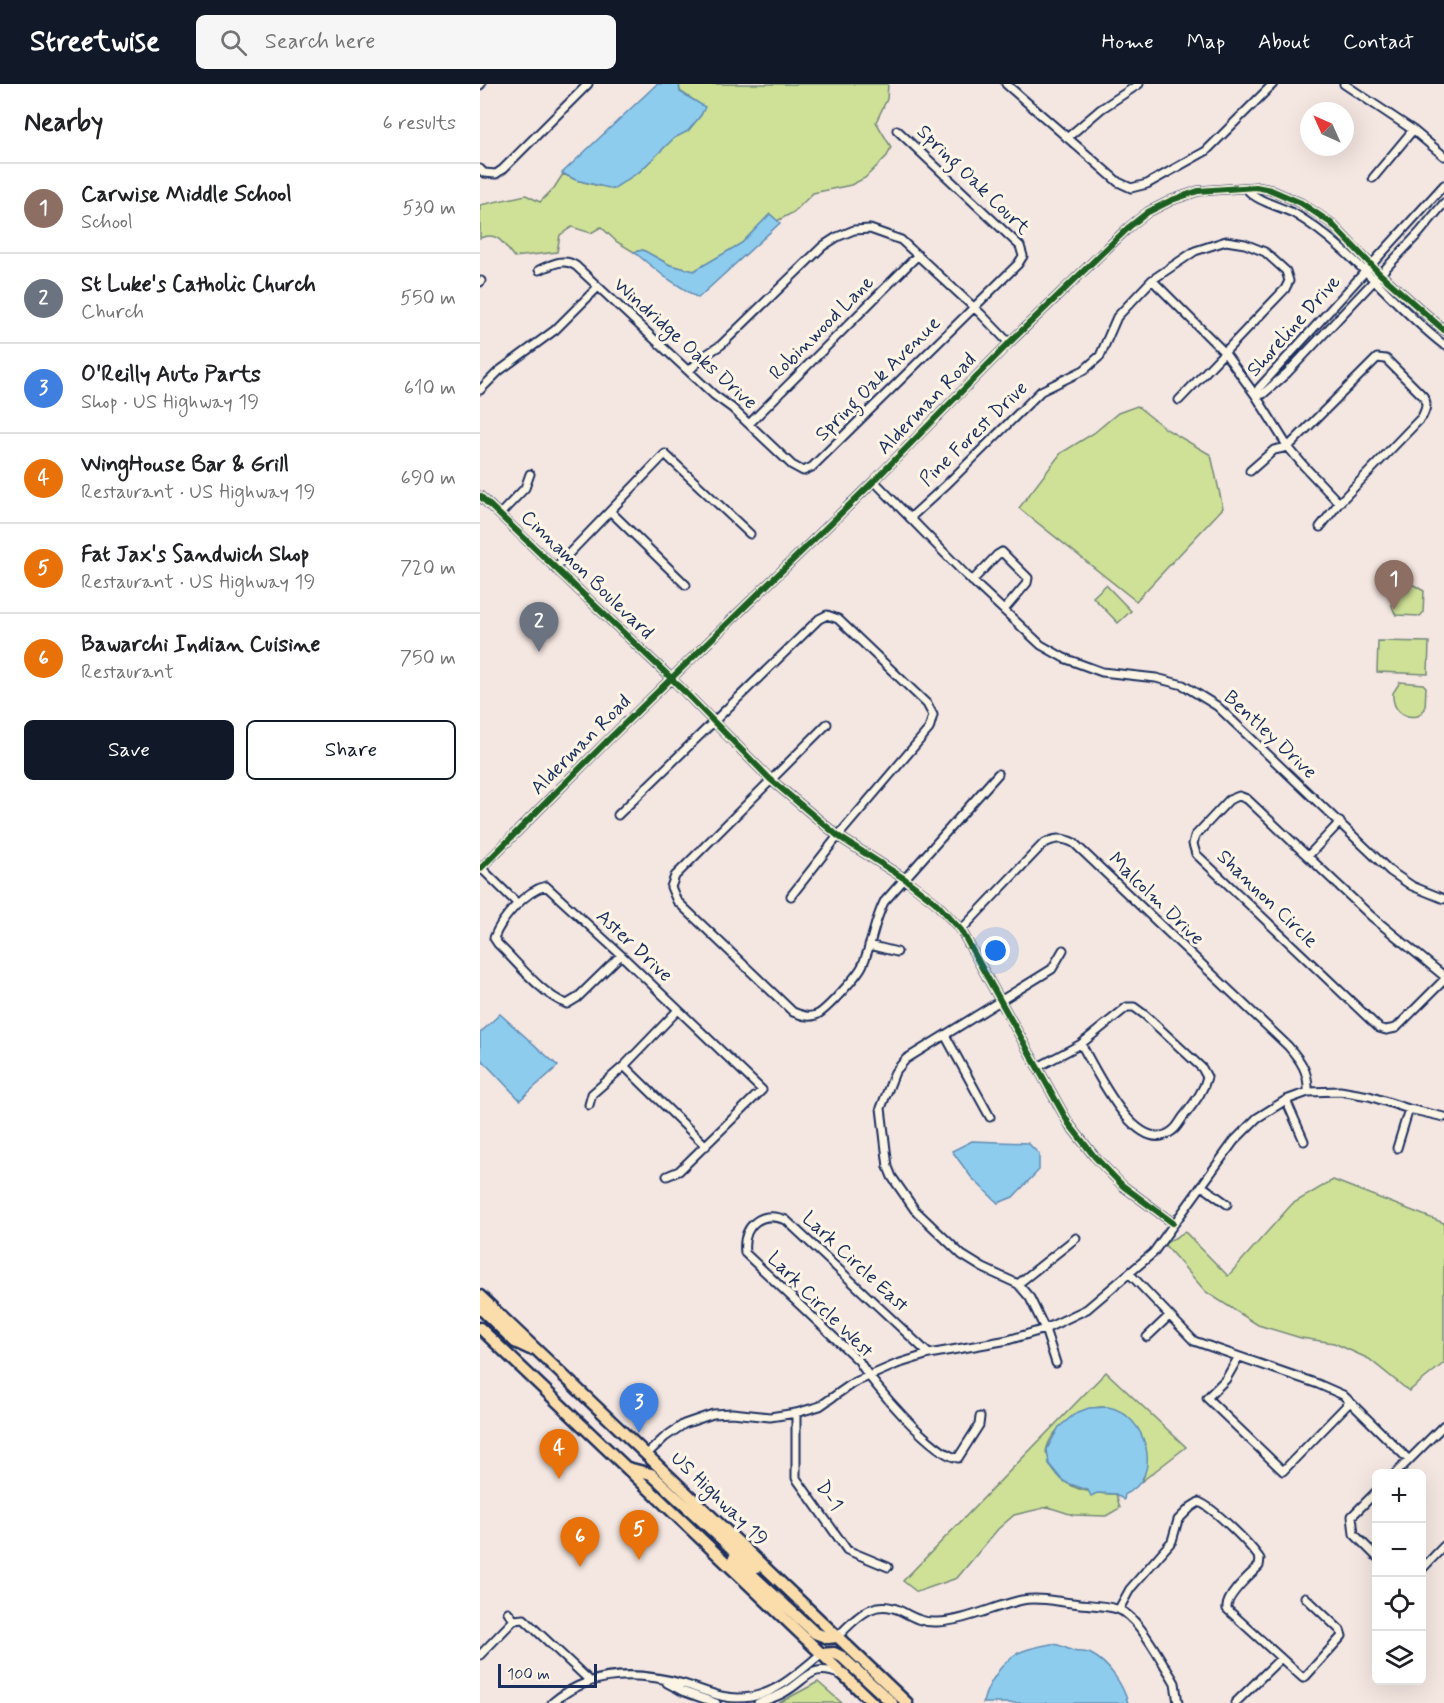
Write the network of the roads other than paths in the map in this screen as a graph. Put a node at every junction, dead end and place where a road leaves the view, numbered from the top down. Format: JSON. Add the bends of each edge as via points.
{"nodes":[{"id":1,"x":588,"y":84,"type":"edge"},
{"id":2,"x":1006,"y":84,"type":"edge"},
{"id":3,"x":1139,"y":84,"type":"edge"},
{"id":4,"x":1273,"y":84,"type":"edge"},
{"id":5,"x":1344,"y":84,"type":"edge"},
{"id":6,"x":897,"y":130,"type":"dead end"},
{"id":7,"x":1413,"y":130,"type":"junction"},
{"id":8,"x":1067,"y":138,"type":"junction"},
{"id":9,"x":1444,"y":156,"type":"edge"},
{"id":10,"x":480,"y":169,"type":"edge"},
{"id":11,"x":1372,"y":178,"type":"dead end"},
{"id":12,"x":1444,"y":186,"type":"edge"},
{"id":13,"x":1247,"y":189,"type":"junction"},
{"id":14,"x":1444,"y":203,"type":"edge"},
{"id":15,"x":918,"y":255,"type":"junction"},
{"id":16,"x":1371,"y":264,"type":"junction"},
{"id":17,"x":539,"y":270,"type":"dead end"},
{"id":18,"x":1364,"y":272,"type":"junction"},
{"id":19,"x":1380,"y":274,"type":"junction"},
{"id":20,"x":1152,"y":280,"type":"junction"},
{"id":21,"x":1374,"y":281,"type":"junction"},
{"id":22,"x":598,"y":287,"type":"junction"},
{"id":23,"x":974,"y":307,"type":"junction"},
{"id":24,"x":1444,"y":330,"type":"edge"},
{"id":25,"x":1009,"y":343,"type":"junction"},
{"id":26,"x":1444,"y":345,"type":"edge"},
{"id":27,"x":1224,"y":352,"type":"junction"},
{"id":28,"x":689,"y":371,"type":"junction"},
{"id":29,"x":480,"y":390,"type":"edge"},
{"id":30,"x":1256,"y":396,"type":"junction"},
{"id":31,"x":1179,"y":400,"type":"dead end"},
{"id":32,"x":749,"y":424,"type":"junction"},
{"id":33,"x":1288,"y":447,"type":"junction"},
{"id":34,"x":803,"y":471,"type":"joint"},
{"id":35,"x":1250,"y":471,"type":"dead end"},
{"id":36,"x":530,"y":474,"type":"dead end"},
{"id":37,"x":874,"y":481,"type":"junction"},
{"id":38,"x":480,"y":496,"type":"edge"},
{"id":39,"x":1339,"y":503,"type":"junction"},
{"id":40,"x":610,"y":512,"type":"junction"},
{"id":41,"x":500,"y":514,"type":"junction"},
{"id":42,"x":910,"y":518,"type":"junction"},
{"id":43,"x":1320,"y":527,"type":"dead end"},
{"id":44,"x":750,"y":534,"type":"dead end"},
{"id":45,"x":556,"y":567,"type":"junction"},
{"id":46,"x":972,"y":581,"type":"junction"},
{"id":47,"x":686,"y":585,"type":"dead end"},
{"id":48,"x":1004,"y":610,"type":"junction"},
{"id":49,"x":671,"y":678,"type":"junction"},
{"id":50,"x":714,"y":722,"type":"junction"},
{"id":51,"x":827,"y":724,"type":"dead end"},
{"id":52,"x":998,"y":774,"type":"dead end"},
{"id":53,"x":770,"y":779,"type":"junction"},
{"id":54,"x":618,"y":815,"type":"dead end"},
{"id":55,"x":1340,"y":822,"type":"junction"},
{"id":56,"x":838,"y":836,"type":"junction"},
{"id":57,"x":1308,"y":856,"type":"junction"},
{"id":58,"x":480,"y":868,"type":"edge"},
{"id":59,"x":905,"y":879,"type":"junction"},
{"id":60,"x":791,"y":896,"type":"dead end"},
{"id":61,"x":1444,"y":899,"type":"edge"},
{"id":62,"x":518,"y":904,"type":"junction"},
{"id":63,"x":961,"y":930,"type":"junction"},
{"id":64,"x":869,"y":945,"type":"junction"},
{"id":65,"x":1063,"y":950,"type":"dead end"},
{"id":66,"x":897,"y":952,"type":"dead end"},
{"id":67,"x":621,"y":955,"type":"junction"},
{"id":68,"x":1444,"y":978,"type":"edge"},
{"id":69,"x":1001,"y":999,"type":"junction"},
{"id":70,"x":678,"y":1010,"type":"junction"},
{"id":71,"x":945,"y":1035,"type":"junction"},
{"id":72,"x":1081,"y":1044,"type":"junction"},
{"id":73,"x":624,"y":1066,"type":"junction"},
{"id":74,"x":1038,"y":1067,"type":"junction"},
{"id":75,"x":1308,"y":1092,"type":"junction"},
{"id":76,"x":1286,"y":1100,"type":"junction"},
{"id":77,"x":589,"y":1105,"type":"dead end"},
{"id":78,"x":1408,"y":1109,"type":"junction"},
{"id":79,"x":990,"y":1117,"type":"dead end"},
{"id":80,"x":1444,"y":1117,"type":"edge"},
{"id":81,"x":1304,"y":1141,"type":"dead end"},
{"id":82,"x":706,"y":1146,"type":"junction"},
{"id":83,"x":1397,"y":1148,"type":"dead end"},
{"id":84,"x":667,"y":1176,"type":"dead end"},
{"id":85,"x":1202,"y":1186,"type":"junction"},
{"id":86,"x":1227,"y":1204,"type":"dead end"},
{"id":87,"x":1173,"y":1223,"type":"junction"},
{"id":88,"x":752,"y":1226,"type":"joint"},
{"id":89,"x":1076,"y":1238,"type":"dead end"},
{"id":90,"x":1130,"y":1274,"type":"junction"},
{"id":91,"x":1018,"y":1284,"type":"junction"},
{"id":92,"x":480,"y":1296,"type":"edge"},
{"id":93,"x":480,"y":1308,"type":"edge"},
{"id":94,"x":1169,"y":1316,"type":"junction"},
{"id":95,"x":480,"y":1328,"type":"edge"},
{"id":96,"x":1045,"y":1329,"type":"junction"},
{"id":97,"x":1147,"y":1337,"type":"dead end"},
{"id":98,"x":929,"y":1354,"type":"junction"},
{"id":99,"x":541,"y":1355,"type":"junction"},
{"id":100,"x":1238,"y":1358,"type":"junction"},
{"id":101,"x":1056,"y":1363,"type":"dead end"},
{"id":102,"x":867,"y":1376,"type":"junction"},
{"id":103,"x":1349,"y":1403,"type":"junction"},
{"id":104,"x":796,"y":1413,"type":"junction"},
{"id":105,"x":980,"y":1417,"type":"dead end"},
{"id":106,"x":1444,"y":1425,"type":"edge"},
{"id":107,"x":646,"y":1455,"type":"junction"},
{"id":108,"x":1409,"y":1460,"type":"junction"},
{"id":109,"x":626,"y":1468,"type":"junction"},
{"id":110,"x":1399,"y":1469,"type":"edge"},
{"id":111,"x":1372,"y":1497,"type":"edge"},
{"id":112,"x":694,"y":1532,"type":"junction"},
{"id":113,"x":1444,"y":1546,"type":"edge"},
{"id":114,"x":1372,"y":1551,"type":"edge"},
{"id":115,"x":1426,"y":1565,"type":"edge"},
{"id":116,"x":888,"y":1567,"type":"dead end"},
{"id":117,"x":775,"y":1578,"type":"junction"},
{"id":118,"x":1305,"y":1597,"type":"dead end"},
{"id":119,"x":1119,"y":1609,"type":"junction"},
{"id":120,"x":508,"y":1612,"type":"dead end"},
{"id":121,"x":514,"y":1620,"type":"junction"},
{"id":122,"x":837,"y":1637,"type":"junction"},
{"id":123,"x":821,"y":1654,"type":"junction"},
{"id":124,"x":480,"y":1655,"type":"edge"},
{"id":125,"x":1281,"y":1658,"type":"junction"},
{"id":126,"x":657,"y":1677,"type":"junction"},
{"id":127,"x":589,"y":1680,"type":"junction"},
{"id":128,"x":849,"y":1680,"type":"junction"},
{"id":129,"x":552,"y":1703,"type":"edge"},
{"id":130,"x":716,"y":1703,"type":"edge"},
{"id":131,"x":758,"y":1703,"type":"edge"},
{"id":132,"x":873,"y":1703,"type":"edge"},
{"id":133,"x":892,"y":1703,"type":"edge"},
{"id":134,"x":907,"y":1703,"type":"edge"},
{"id":135,"x":1178,"y":1703,"type":"edge"},
{"id":136,"x":1235,"y":1703,"type":"edge"}],
"edges":[{"from":1,"to":10,"type":"street","via":[[496,174]]},
{"from":2,"to":8,"type":"street"},
{"from":3,"to":8,"type":"street"},
{"from":4,"to":8,"type":"street","via":[[1206,151],[1147,184],[1131,188],[1118,182]]},
{"from":5,"to":7,"type":"street"},
{"from":6,"to":23,"type":"street","name":"Spring Oak Court","via":[[1020,246],[1021,260]]},
{"from":7,"to":9,"type":"street"},
{"from":7,"to":11,"type":"street"},
{"from":12,"to":16,"type":"street","name":"Shoreline Drive"},
{"from":13,"to":16,"type":"street","name":"Alderman Road","via":[[1271,190],[1317,212]]},
{"from":13,"to":18,"type":"street","via":[[1253,196],[1284,208],[1313,226]]},
{"from":13,"to":25,"type":"street","name":"Alderman Road","via":[[1198,191],[1148,212]]},
{"from":14,"to":19,"type":"street","name":"Shoreline Drive"},
{"from":15,"to":23,"type":"street"},
{"from":15,"to":28,"type":"street","via":[[902,240],[870,229],[837,237]]},
{"from":15,"to":32,"type":"street","name":"Robinwood Lane"},
{"from":16,"to":18,"type":"street","name":"Shoreline Drive"},
{"from":16,"to":19,"type":"street","name":"Alderman Road"},
{"from":17,"to":22,"type":"street","name":"Windridge Oaks Drive","via":[[558,262],[571,262]]},
{"from":18,"to":21,"type":"street"},
{"from":18,"to":30,"type":"street","name":"Shoreline Drive"},
{"from":19,"to":21,"type":"street","name":"Shoreline Drive"},
{"from":19,"to":24,"type":"street","name":"Alderman Road"},
{"from":20,"to":27,"type":"street"},
{"from":20,"to":27,"type":"street","name":"Pine Forest Drive","via":[[1195,251],[1226,241],[1265,252],[1286,271],[1289,281],[1285,289]]},
{"from":20,"to":42,"type":"street","name":"Pine Forest Drive","via":[[1117,317],[1100,356],[1083,370],[1041,391]]},
{"from":21,"to":26,"type":"street"},
{"from":21,"to":30,"type":"street","name":"Shoreline Drive","via":[[1287,373]]},
{"from":22,"to":28,"type":"street","name":"Windridge Oaks Drive"},
{"from":22,"to":29,"type":"street","via":[[555,330]]},
{"from":23,"to":25,"type":"street"},
{"from":23,"to":34,"type":"street","name":"Spring Oak Avenue","via":[[812,467]]},
{"from":25,"to":37,"type":"street","name":"Alderman Road"},
{"from":27,"to":30,"type":"street"},
{"from":27,"to":31,"type":"street"},
{"from":28,"to":32,"type":"street","name":"Windridge Oaks Drive"},
{"from":30,"to":33,"type":"street"},
{"from":32,"to":34,"type":"street","name":"Windridge Oaks Drive"},
{"from":33,"to":35,"type":"street","via":[[1274,450]]},
{"from":33,"to":39,"type":"street"},
{"from":33,"to":39,"type":"street","via":[[1377,358],[1386,359],[1420,392],[1426,400],[1422,417]]},
{"from":36,"to":41,"type":"street","via":[[525,488]]},
{"from":37,"to":42,"type":"street","name":"Bentley Drive"},
{"from":37,"to":49,"type":"street","name":"Alderman Road"},
{"from":38,"to":41,"type":"street","name":"Cinnamon Boulevard"},
{"from":39,"to":43,"type":"street"},
{"from":40,"to":44,"type":"street","via":[[665,454]]},
{"from":40,"to":45,"type":"street"},
{"from":40,"to":47,"type":"street"},
{"from":41,"to":45,"type":"street","name":"Cinnamon Boulevard"},
{"from":42,"to":46,"type":"street","name":"Bentley Drive"},
{"from":45,"to":49,"type":"street","name":"Cinnamon Boulevard"},
{"from":46,"to":48,"type":"street","name":"Bentley Drive"},
{"from":46,"to":48,"type":"street","via":[[1002,552],[1028,578]]},
{"from":48,"to":55,"type":"street","name":"Bentley Drive","via":[[1041,645],[1064,658],[1102,672],[1183,685],[1209,701]]},
{"from":49,"to":50,"type":"street","name":"Cinnamon Boulevard"},
{"from":49,"to":58,"type":"street","name":"Alderman Road"},
{"from":50,"to":53,"type":"street","name":"Cinnamon Boulevard"},
{"from":50,"to":54,"type":"street"},
{"from":50,"to":56,"type":"street","via":[[819,619],[827,615],[846,627],[927,704],[933,715],[929,729]]},
{"from":51,"to":53,"type":"street"},
{"from":52,"to":59,"type":"street"},
{"from":53,"to":56,"type":"street","name":"Cinnamon Boulevard"},
{"from":53,"to":64,"type":"street","via":[[675,876],[671,887],[677,901],[794,1012],[808,1017],[818,1015],[850,982],[863,966]]},
{"from":55,"to":57,"type":"street"},
{"from":55,"to":61,"type":"street","name":"Bentley Drive","via":[[1398,877]]},
{"from":56,"to":59,"type":"street","name":"Cinnamon Boulevard"},
{"from":56,"to":60,"type":"street"},
{"from":57,"to":68,"type":"street","name":"Shannon Circle"},
{"from":57,"to":68,"type":"street","name":"Shannon Circle","via":[[1241,797],[1226,803],[1193,840],[1196,854],[1379,1028],[1396,1028]]},
{"from":58,"to":62,"type":"street"},
{"from":59,"to":63,"type":"street","name":"Cinnamon Boulevard","via":[[936,903]]},
{"from":59,"to":64,"type":"street","via":[[884,902]]},
{"from":62,"to":67,"type":"street","name":"Aster Drive","via":[[546,886]]},
{"from":62,"to":67,"type":"street","via":[[499,924],[494,938],[558,1000],[567,1004],[577,998]]},
{"from":63,"to":69,"type":"street","name":"Cinnamon Boulevard"},
{"from":63,"to":75,"type":"street","name":"Malcolm Drive","via":[[1043,844],[1064,838],[1074,843],[1288,1046],[1301,1061]]},
{"from":64,"to":66,"type":"street"},
{"from":65,"to":69,"type":"street","via":[[1052,969]]},
{"from":67,"to":70,"type":"street","name":"Aster Drive"},
{"from":69,"to":71,"type":"street"},
{"from":69,"to":74,"type":"street","name":"Cinnamon Boulevard"},
{"from":70,"to":73,"type":"street"},
{"from":70,"to":82,"type":"street","name":"Aster Drive","via":[[762,1090]]},
{"from":71,"to":79,"type":"street"},
{"from":71,"to":91,"type":"street","via":[[906,1059],[890,1082],[881,1108],[888,1167],[915,1210],[962,1255]]},
{"from":72,"to":72,"type":"street","via":[[1120,1011],[1134,1007],[1202,1068],[1207,1077],[1204,1089],[1173,1131],[1155,1136],[1141,1130],[1116,1106]]},
{"from":72,"to":74,"type":"street"},
{"from":73,"to":77,"type":"street","via":[[592,1094]]},
{"from":73,"to":82,"type":"street"},
{"from":74,"to":87,"type":"street","name":"Cinnamon Boulevard","via":[[1069,1124],[1094,1156],[1123,1186]]},
{"from":75,"to":76,"type":"street"},
{"from":75,"to":78,"type":"street","via":[[1353,1092]]},
{"from":76,"to":81,"type":"street"},
{"from":76,"to":85,"type":"street","via":[[1246,1128]]},
{"from":78,"to":80,"type":"street"},
{"from":78,"to":83,"type":"street"},
{"from":82,"to":84,"type":"street","via":[[679,1171]]},
{"from":85,"to":86,"type":"street"},
{"from":85,"to":87,"type":"street"},
{"from":87,"to":90,"type":"street","via":[[1153,1253]]},
{"from":88,"to":98,"type":"street","name":"Lark Circle East","via":[[767,1217],[786,1220]]},
{"from":88,"to":102,"type":"street","name":"Lark Circle West","via":[[746,1232],[745,1253],[859,1361]]},
{"from":89,"to":91,"type":"street"},
{"from":90,"to":94,"type":"street"},
{"from":90,"to":96,"type":"street","via":[[1087,1309]]},
{"from":91,"to":96,"type":"street","via":[[1030,1298]]},
{"from":92,"to":99,"type":"highway","name":"US Highway 19"},
{"from":93,"to":99,"type":"highway","via":[[515,1342]]},
{"from":94,"to":97,"type":"street"},
{"from":94,"to":100,"type":"street","via":[[1194,1341]]},
{"from":95,"to":109,"type":"highway","name":"US Highway 19"},
{"from":96,"to":98,"type":"street"},
{"from":96,"to":101,"type":"street"},
{"from":98,"to":102,"type":"street"},
{"from":99,"to":107,"type":"highway","name":"US Highway 19"},
{"from":100,"to":103,"type":"street","via":[[1318,1384],[1343,1395]]},
{"from":100,"to":103,"type":"street","via":[[1226,1379],[1207,1398],[1283,1471]]},
{"from":102,"to":104,"type":"street","via":[[820,1406]]},
{"from":102,"to":105,"type":"street","via":[[886,1399],[952,1458],[958,1458],[965,1450]]},
{"from":103,"to":108,"type":"street"},
{"from":104,"to":107,"type":"street","via":[[770,1417],[713,1414],[684,1424]]},
{"from":104,"to":116,"type":"street","name":"D-1","via":[[796,1478],[847,1550]]},
{"from":106,"to":108,"type":"street"},
{"from":107,"to":117,"type":"highway","name":"US Highway 19"},
{"from":108,"to":110,"type":"street"},
{"from":109,"to":112,"type":"highway","name":"US Highway 19"},
{"from":109,"to":117,"type":"highway","via":[[651,1474],[741,1557]]},
{"from":111,"to":114,"type":"street","via":[[1352,1516],[1354,1534]]},
{"from":112,"to":122,"type":"highway","via":[[726,1551],[814,1633]]},
{"from":112,"to":123,"type":"highway","name":"US Highway 19"},
{"from":113,"to":115,"type":"street"},
{"from":117,"to":122,"type":"highway","name":"US Highway 19"},
{"from":118,"to":125,"type":"street","via":[[1342,1636],[1303,1678]]},
{"from":119,"to":122,"type":"street","via":[[1022,1600],[939,1622],[916,1619],[881,1606],[862,1613]]},
{"from":119,"to":125,"type":"street","via":[[1130,1589],[1172,1541],[1178,1520],[1199,1502],[1260,1559],[1259,1566],[1230,1597],[1227,1609]]},
{"from":119,"to":135,"type":"street","via":[[1144,1634],[1171,1676]]},
{"from":120,"to":121,"type":"street"},
{"from":121,"to":124,"type":"street"},
{"from":121,"to":127,"type":"street","via":[[524,1619],[538,1630]]},
{"from":122,"to":134,"type":"highway","name":"US Highway 19"},
{"from":123,"to":126,"type":"street","via":[[781,1686],[733,1699]]},
{"from":123,"to":128,"type":"highway","name":"US Highway 19"},
{"from":123,"to":133,"type":"highway","via":[[842,1657]]},
{"from":125,"to":136,"type":"street"},
{"from":126,"to":127,"type":"street","via":[[628,1675]]},
{"from":126,"to":130,"type":"street"},
{"from":127,"to":129,"type":"street"},
{"from":128,"to":131,"type":"street","via":[[830,1670],[818,1669],[784,1693]]},
{"from":128,"to":132,"type":"highway","name":"US Highway 19"}]}
